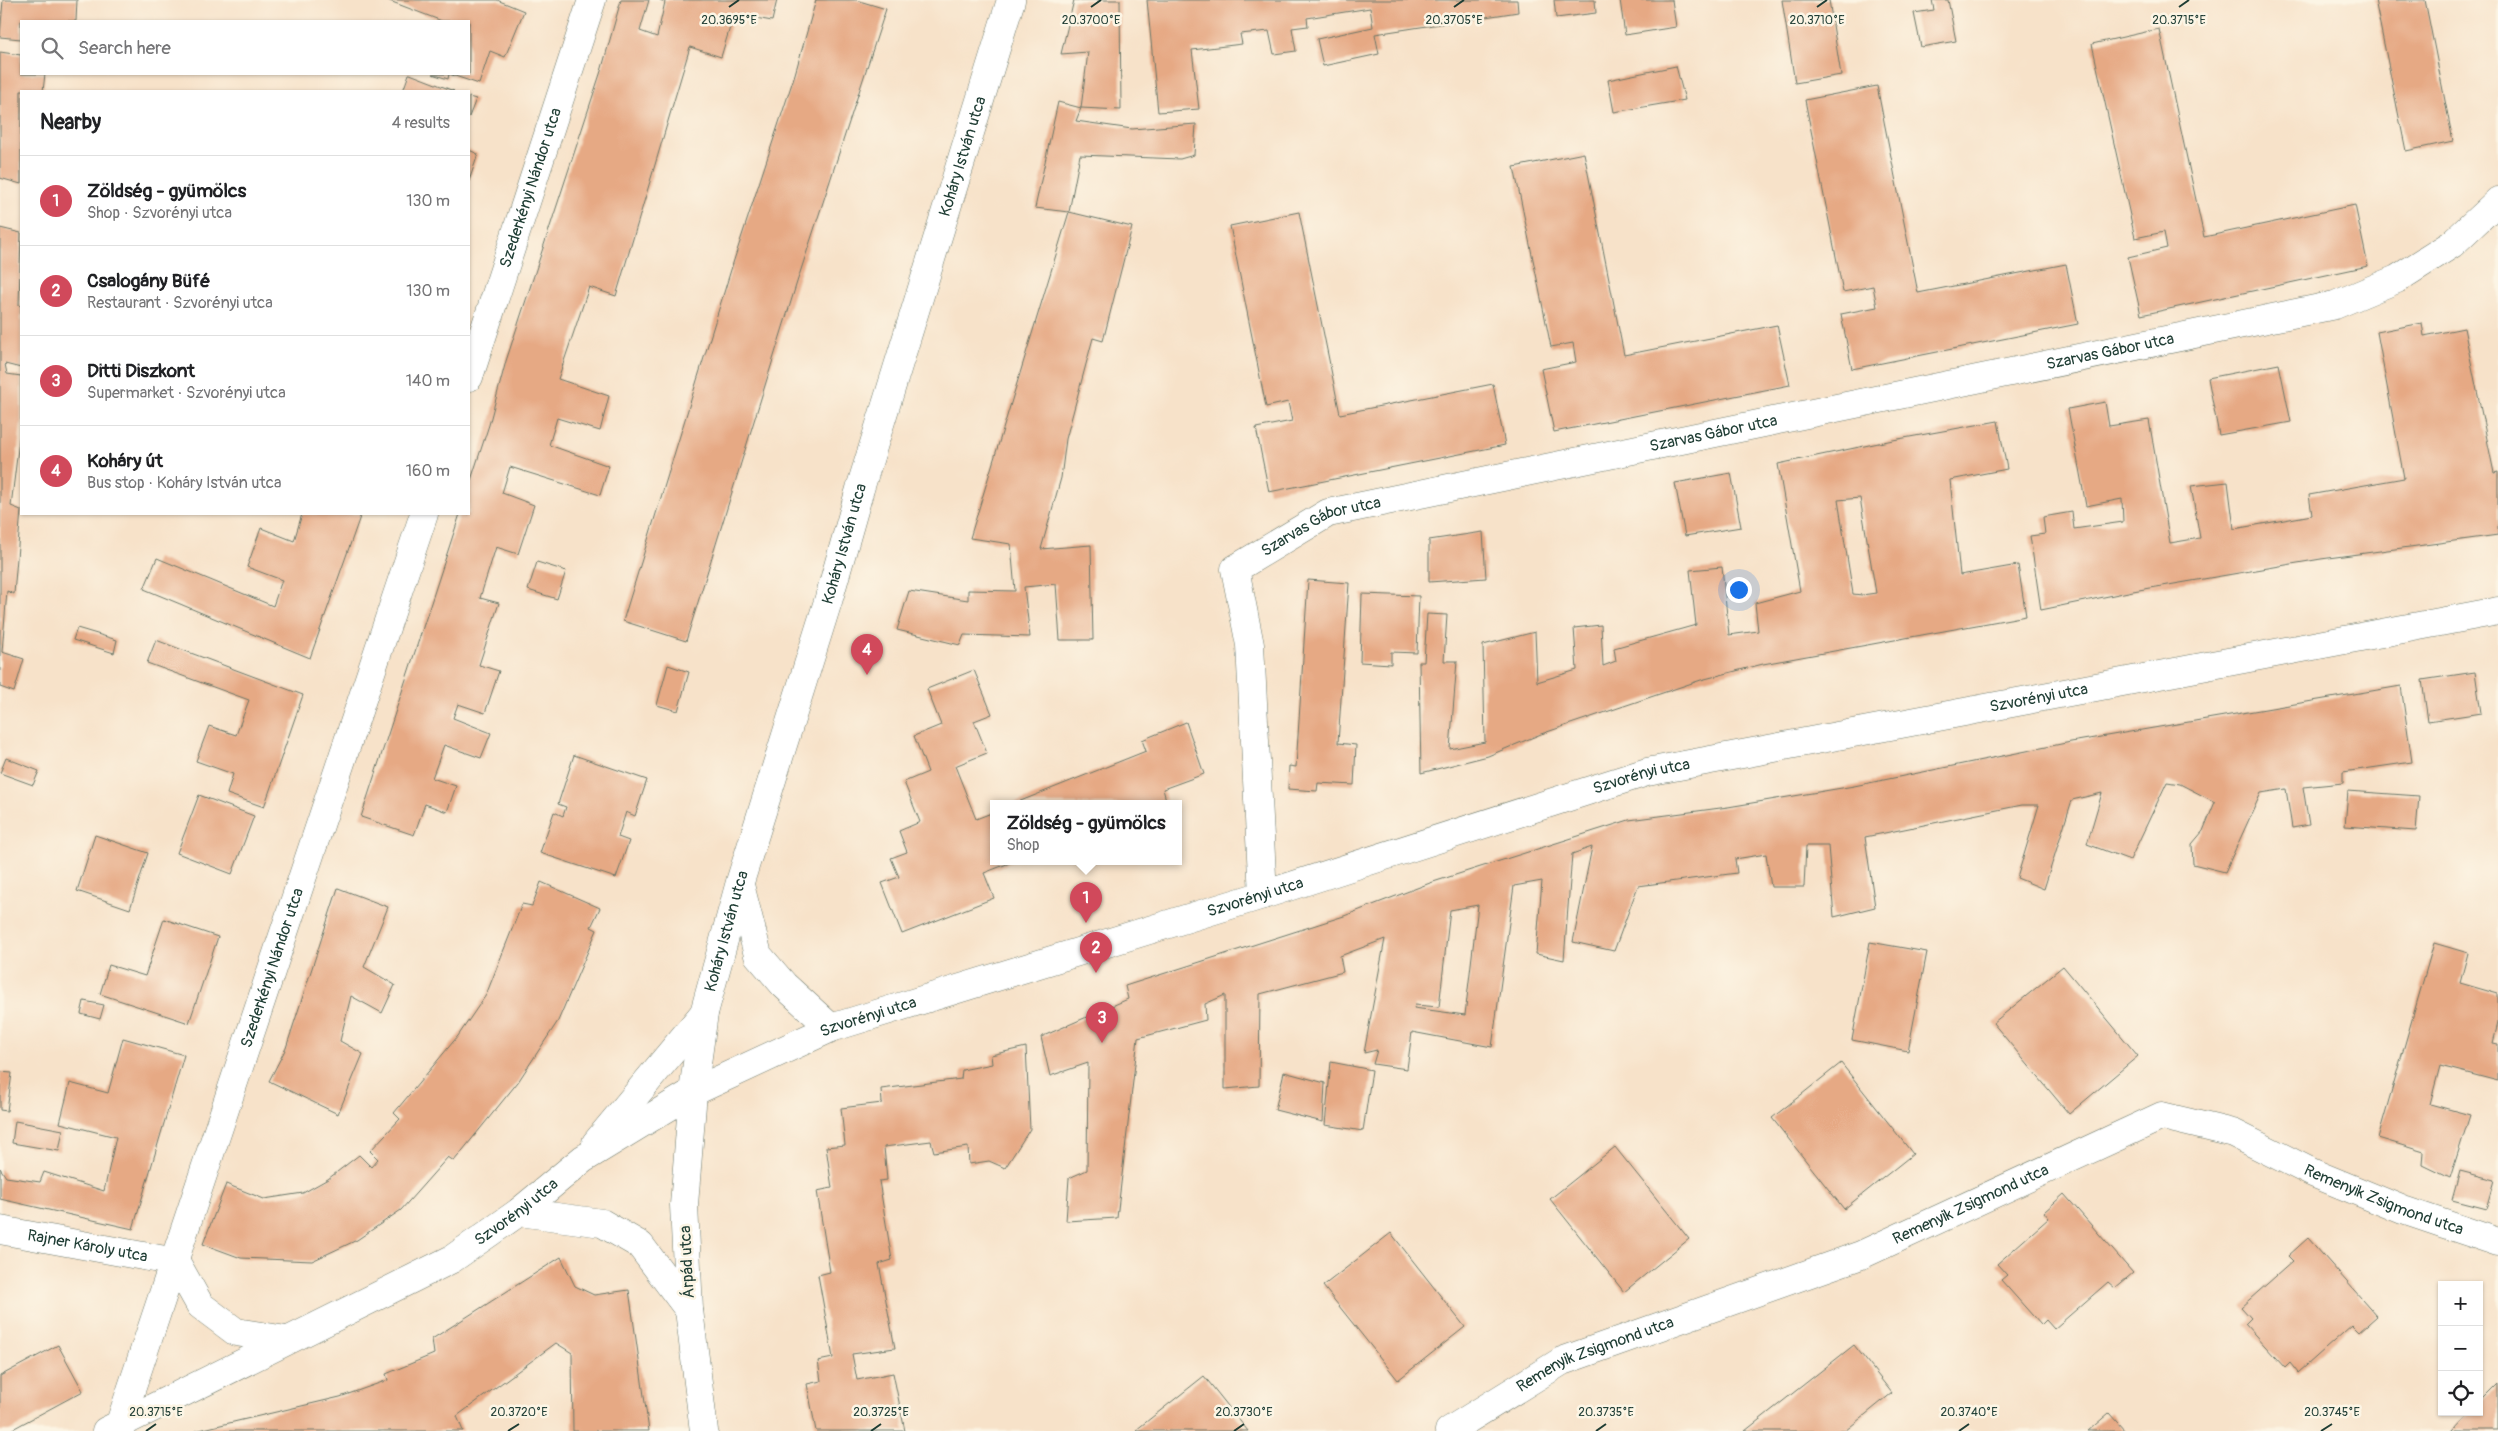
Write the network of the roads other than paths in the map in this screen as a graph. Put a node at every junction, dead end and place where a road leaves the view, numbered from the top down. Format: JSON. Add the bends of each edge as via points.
{"nodes":[{"id":1,"x":592,"y":0,"type":"edge"},
{"id":2,"x":1011,"y":0,"type":"edge"},
{"id":3,"x":2498,"y":201,"type":"edge"},
{"id":4,"x":470,"y":374,"type":"edge"},
{"id":5,"x":424,"y":515,"type":"edge"},
{"id":6,"x":2498,"y":610,"type":"edge"},
{"id":7,"x":740,"y":882,"type":"junction"},
{"id":8,"x":1263,"y":895,"type":"junction"},
{"id":9,"x":704,"y":1013,"type":"junction"},
{"id":10,"x":831,"y":1028,"type":"junction"},
{"id":11,"x":693,"y":1092,"type":"junction"},
{"id":12,"x":583,"y":1159,"type":"junction"},
{"id":13,"x":519,"y":1212,"type":"junction"},
{"id":14,"x":0,"y":1230,"type":"edge"},
{"id":15,"x":2498,"y":1242,"type":"edge"},
{"id":16,"x":176,"y":1262,"type":"junction"},
{"id":17,"x":689,"y":1310,"type":"junction"},
{"id":18,"x":286,"y":1340,"type":"junction"},
{"id":19,"x":115,"y":1428,"type":"edge"},
{"id":20,"x":704,"y":1431,"type":"edge"},
{"id":21,"x":1449,"y":1431,"type":"edge"}],
"edges":[{"from":1,"to":4,"type":"street","name":"Szederkényi Nándor utca"},
{"from":2,"to":7,"type":"street","name":"Koháry István utca"},
{"from":3,"to":8,"type":"street","name":"Szarvas Gábor utca","via":[[2452,244],[2397,279],[2335,306],[1328,513],[1235,569],[1250,645]]},
{"from":5,"to":16,"type":"street","name":"Szederkényi Nándor utca"},
{"from":6,"to":8,"type":"street","name":"Szvorényi utca","via":[[1647,772]]},
{"from":7,"to":9,"type":"street","name":"Koháry István utca"},
{"from":7,"to":10,"type":"street","via":[[758,955],[784,985]]},
{"from":8,"to":10,"type":"street","name":"Szvorényi utca"},
{"from":9,"to":11,"type":"street","name":"Koháry István utca"},
{"from":9,"to":12,"type":"street"},
{"from":10,"to":11,"type":"street","name":"Szvorényi utca"},
{"from":11,"to":12,"type":"street","name":"Szvorényi utca"},
{"from":11,"to":17,"type":"street","name":"Árpád utca","via":[[684,1205]]},
{"from":12,"to":13,"type":"street","name":"Szvorényi utca"},
{"from":13,"to":17,"type":"street","via":[[602,1223],[640,1245]]},
{"from":13,"to":18,"type":"street","name":"Szvorényi utca","via":[[452,1259]]},
{"from":14,"to":16,"type":"street","name":"Rajner Károly utca"},
{"from":15,"to":21,"type":"street","name":"Remenyik Zsigmond utca","via":[[2403,1210],[2313,1173],[2233,1133],[2162,1116],[1861,1255],[1562,1361]]},
{"from":16,"to":18,"type":"street","via":[[200,1305],[236,1332]]},
{"from":16,"to":19,"type":"street","name":"Szederkényi Nándor utca"},
{"from":17,"to":20,"type":"street","name":"Árpád utca"},
{"from":18,"to":19,"type":"street","name":"Szvorényi utca"}]}
